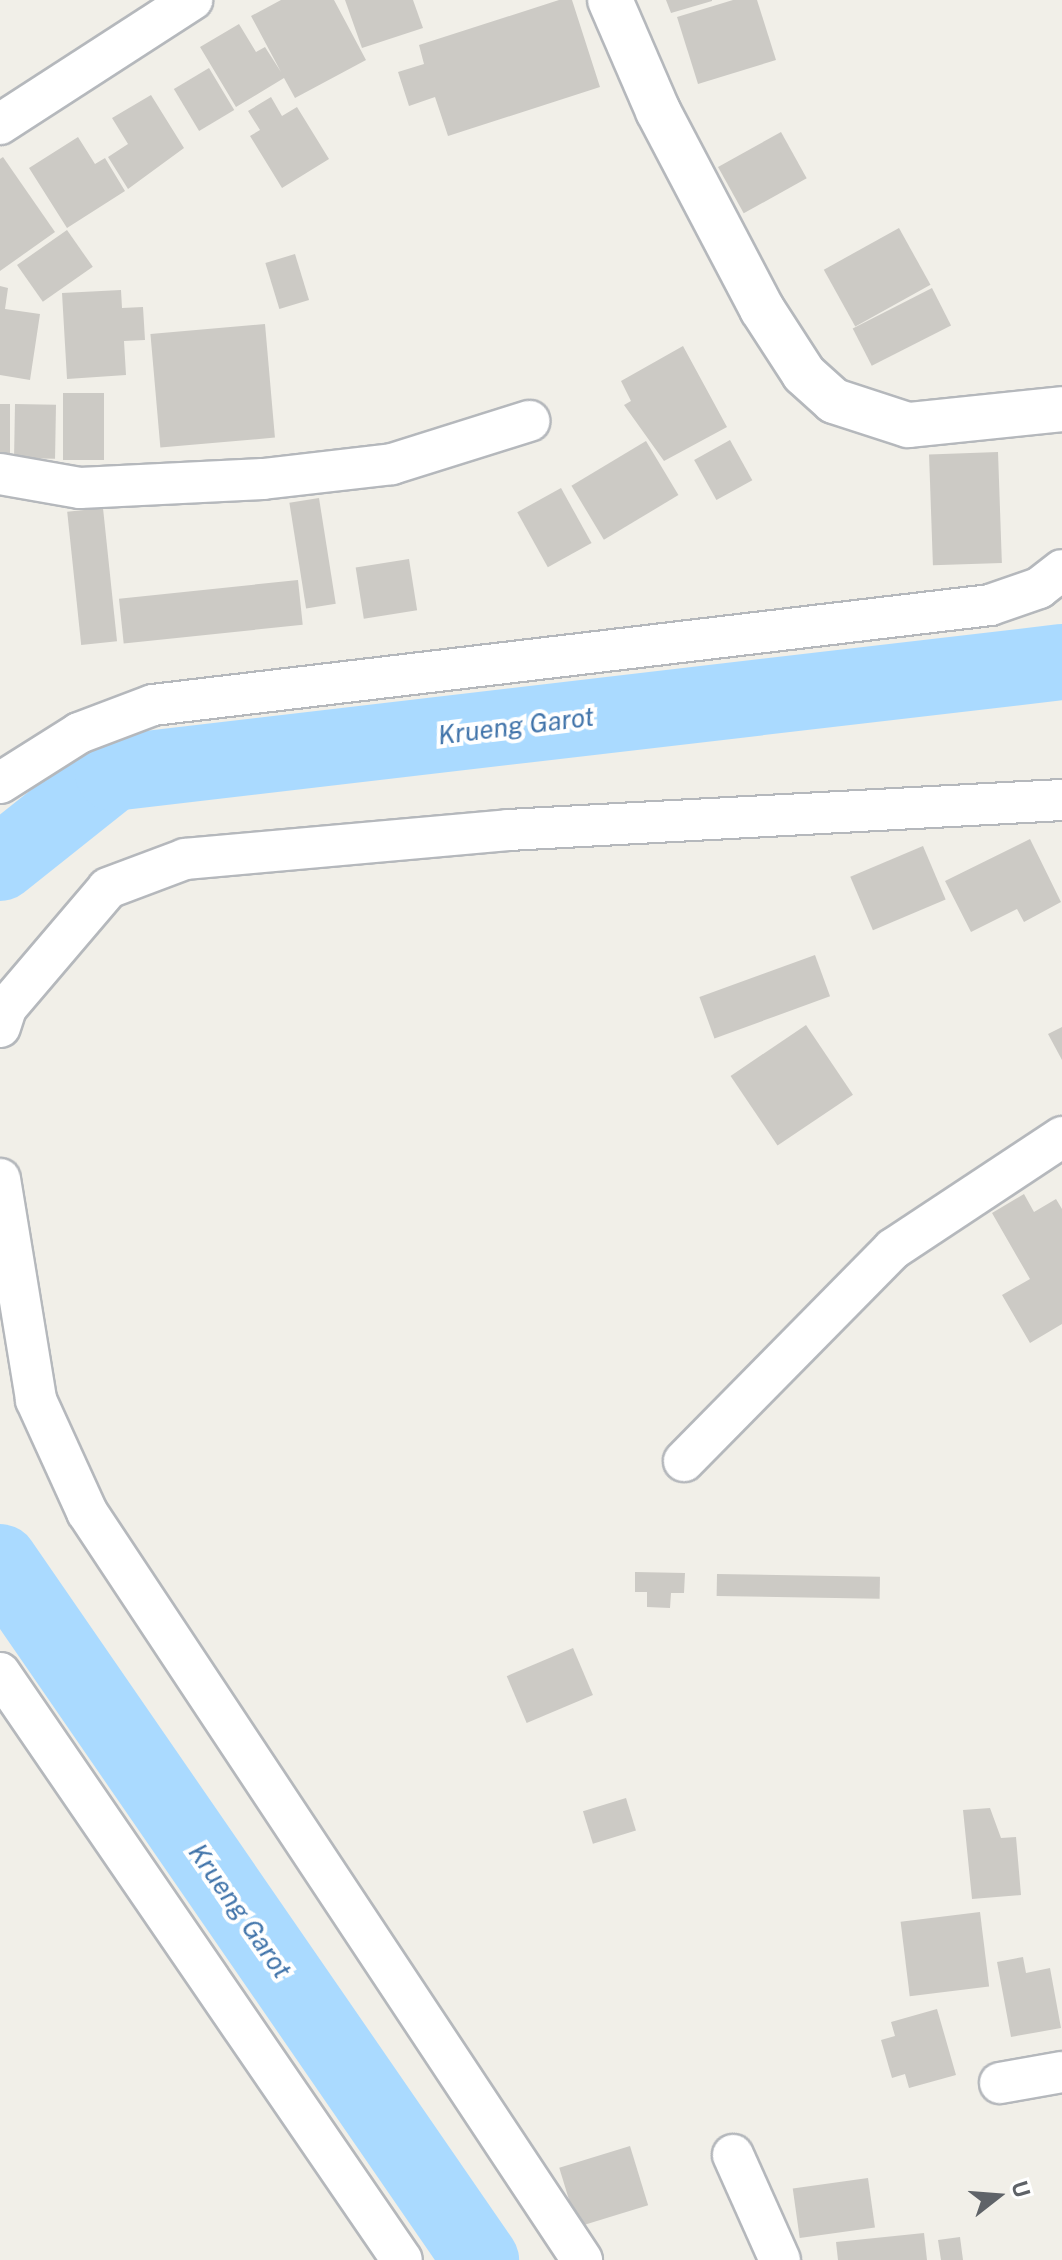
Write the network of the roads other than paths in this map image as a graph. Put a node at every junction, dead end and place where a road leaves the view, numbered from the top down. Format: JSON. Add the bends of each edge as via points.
{"nodes":[{"id":1,"x":192,"y":0,"type":"edge"},
{"id":2,"x":610,"y":0,"type":"edge"},
{"id":3,"x":0,"y":124,"type":"edge"},
{"id":4,"x":1062,"y":409,"type":"edge"},
{"id":5,"x":529,"y":421,"type":"dead end"},
{"id":6,"x":0,"y":474,"type":"edge"},
{"id":7,"x":1062,"y":570,"type":"edge"},
{"id":8,"x":0,"y":783,"type":"edge"},
{"id":9,"x":1062,"y":800,"type":"edge"},
{"id":10,"x":0,"y":1027,"type":"edge"},
{"id":11,"x":1062,"y":1137,"type":"edge"},
{"id":12,"x":0,"y":1179,"type":"edge"},
{"id":13,"x":684,"y":1461,"type":"dead end"},
{"id":14,"x":0,"y":1673,"type":"edge"},
{"id":15,"x":1062,"y":2072,"type":"edge"},
{"id":16,"x":1000,"y":2083,"type":"dead end"},
{"id":17,"x":733,"y":2155,"type":"dead end"},
{"id":18,"x":402,"y":2260,"type":"edge"},
{"id":19,"x":582,"y":2260,"type":"edge"},
{"id":20,"x":780,"y":2260,"type":"edge"}],
"edges":[{"from":1,"to":3,"type":"street"},
{"from":2,"to":4,"type":"street","via":[[762,309],[804,374],[834,401],[908,425]]},
{"from":5,"to":6,"type":"street","via":[[392,464],[263,479],[80,488]]},
{"from":7,"to":8,"type":"street","via":[[1039,588],[990,605],[153,705],[79,733]]},
{"from":9,"to":10,"type":"street","via":[[508,830],[185,859],[108,888],[6,1008]]},
{"from":11,"to":13,"type":"street","via":[[893,1249]]},
{"from":12,"to":19,"type":"street","via":[[36,1400],[87,1512]]},
{"from":14,"to":18,"type":"street"},
{"from":15,"to":16,"type":"street"},
{"from":17,"to":20,"type":"street"}]}
